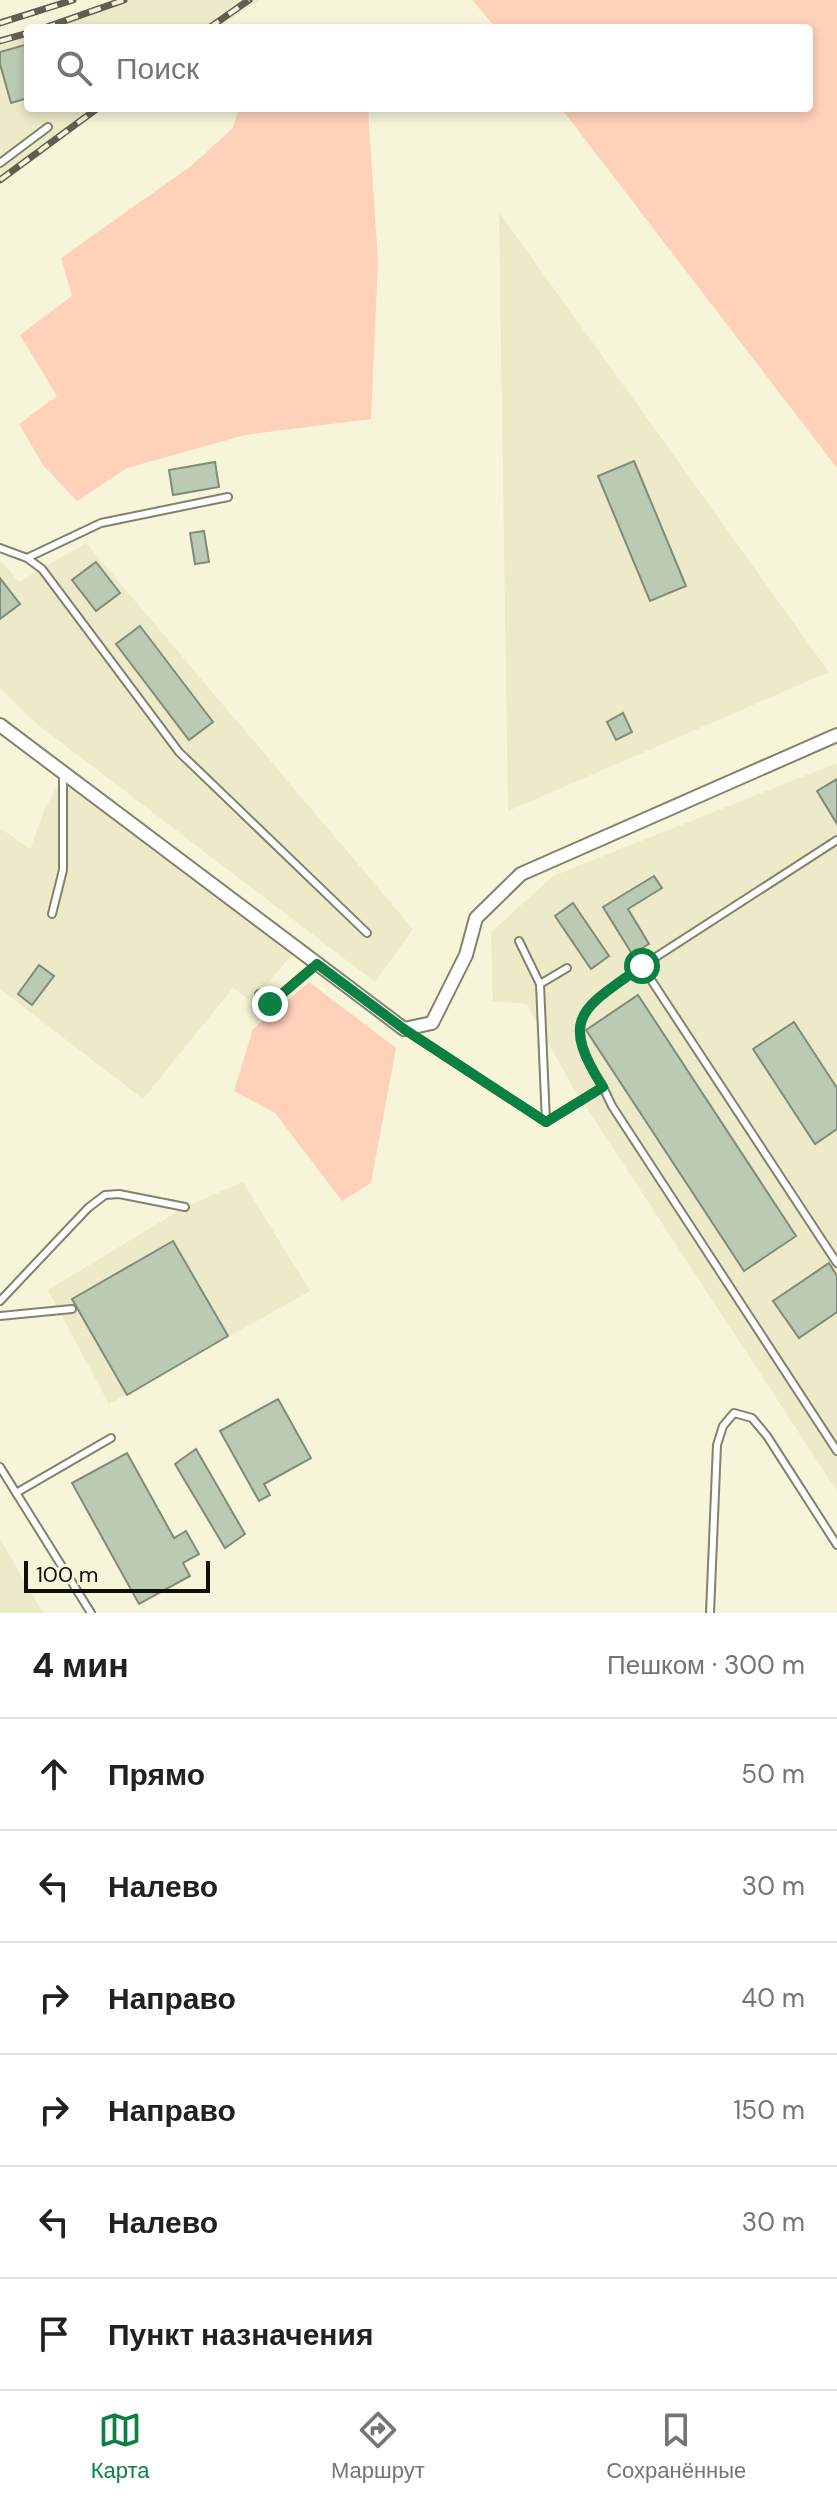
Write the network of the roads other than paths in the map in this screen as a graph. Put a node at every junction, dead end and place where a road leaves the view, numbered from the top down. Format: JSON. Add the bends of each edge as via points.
{"nodes":[{"id":1,"x":48,"y":127,"type":"dead end"},
{"id":2,"x":0,"y":163,"type":"edge"},
{"id":3,"x":228,"y":497,"type":"dead end"},
{"id":4,"x":0,"y":548,"type":"edge"},
{"id":5,"x":27,"y":558,"type":"junction"},
{"id":6,"x":0,"y":725,"type":"edge"},
{"id":7,"x":837,"y":735,"type":"edge"},
{"id":8,"x":63,"y":773,"type":"junction"},
{"id":9,"x":837,"y":840,"type":"edge"},
{"id":10,"x":52,"y":914,"type":"dead end"},
{"id":11,"x":367,"y":933,"type":"dead end"},
{"id":12,"x":519,"y":941,"type":"dead end"},
{"id":13,"x":317,"y":964,"type":"junction"},
{"id":14,"x":642,"y":966,"type":"junction"},
{"id":15,"x":567,"y":968,"type":"dead end"},
{"id":16,"x":540,"y":984,"type":"junction"},
{"id":17,"x":259,"y":994,"type":"dead end"},
{"id":18,"x":404,"y":1029,"type":"junction"},
{"id":19,"x":603,"y":1087,"type":"junction"},
{"id":20,"x":546,"y":1122,"type":"junction"},
{"id":21,"x":185,"y":1207,"type":"dead end"},
{"id":22,"x":837,"y":1263,"type":"edge"},
{"id":23,"x":0,"y":1301,"type":"edge"},
{"id":24,"x":72,"y":1309,"type":"dead end"},
{"id":25,"x":0,"y":1316,"type":"edge"},
{"id":26,"x":111,"y":1438,"type":"dead end"},
{"id":27,"x":837,"y":1451,"type":"edge"},
{"id":28,"x":0,"y":1467,"type":"edge"},
{"id":29,"x":16,"y":1493,"type":"junction"},
{"id":30,"x":837,"y":1545,"type":"edge"},
{"id":31,"x":91,"y":1613,"type":"edge"},
{"id":32,"x":710,"y":1613,"type":"edge"}],
"edges":[{"from":1,"to":2,"type":"lane"},
{"from":3,"to":5,"type":"lane","via":[[101,523]]},
{"from":4,"to":5,"type":"lane"},
{"from":5,"to":11,"type":"lane","via":[[42,569],[179,752]]},
{"from":6,"to":8,"type":"street"},
{"from":7,"to":18,"type":"street","via":[[521,874],[476,918],[466,955],[432,1023]]},
{"from":8,"to":10,"type":"lane","via":[[63,870]]},
{"from":8,"to":13,"type":"street"},
{"from":9,"to":14,"type":"lane"},
{"from":12,"to":16,"type":"lane"},
{"from":13,"to":17,"type":"lane","via":[[270,1004]]},
{"from":13,"to":18,"type":"street"},
{"from":14,"to":19,"type":"lane","via":[[592,1002],[578,1028],[580,1046]]},
{"from":14,"to":22,"type":"lane"},
{"from":15,"to":16,"type":"lane"},
{"from":16,"to":20,"type":"lane"},
{"from":18,"to":20,"type":"lane"},
{"from":19,"to":20,"type":"lane"},
{"from":19,"to":27,"type":"lane"},
{"from":21,"to":23,"type":"lane","via":[[105,1195]]},
{"from":24,"to":25,"type":"lane"},
{"from":26,"to":29,"type":"lane"},
{"from":28,"to":29,"type":"lane"},
{"from":29,"to":31,"type":"lane"},
{"from":30,"to":32,"type":"lane","via":[[767,1436],[752,1418],[734,1413],[717,1445]]}]}
